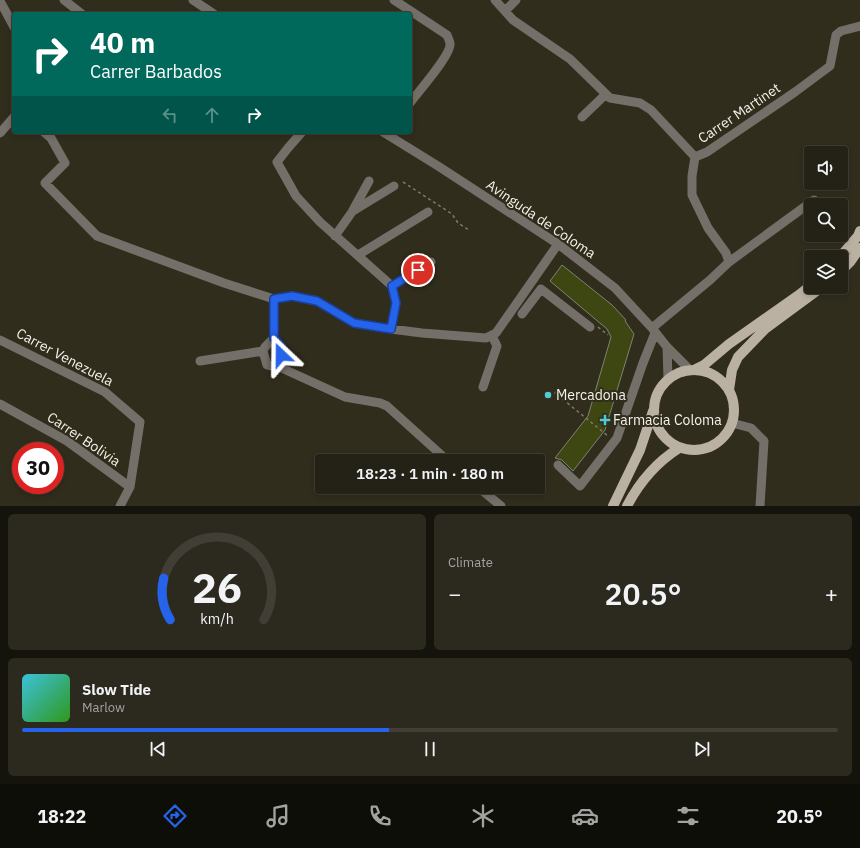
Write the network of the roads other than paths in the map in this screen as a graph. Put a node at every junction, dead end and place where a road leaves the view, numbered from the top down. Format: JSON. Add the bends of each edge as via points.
{"nodes":[{"id":1,"x":64,"y":0,"type":"edge"},
{"id":2,"x":194,"y":0,"type":"edge"},
{"id":3,"x":394,"y":0,"type":"edge"},
{"id":4,"x":495,"y":0,"type":"edge"},
{"id":5,"x":516,"y":0,"type":"edge"},
{"id":6,"x":0,"y":1,"type":"edge"},
{"id":7,"x":505,"y":11,"type":"junction"},
{"id":8,"x":79,"y":12,"type":"edge"},
{"id":9,"x":211,"y":12,"type":"edge"},
{"id":10,"x":412,"y":12,"type":"edge"},
{"id":11,"x":412,"y":12,"type":"edge"},
{"id":12,"x":12,"y":23,"type":"edge"},
{"id":13,"x":860,"y":26,"type":"edge"},
{"id":14,"x":606,"y":94,"type":"junction"},
{"id":15,"x":412,"y":100,"type":"edge"},
{"id":16,"x":582,"y":117,"type":"dead end"},
{"id":17,"x":12,"y":119,"type":"edge"},
{"id":18,"x":0,"y":133,"type":"edge"},
{"id":19,"x":46,"y":134,"type":"edge"},
{"id":20,"x":300,"y":134,"type":"edge"},
{"id":21,"x":388,"y":134,"type":"edge"},
{"id":22,"x":695,"y":157,"type":"junction"},
{"id":23,"x":369,"y":181,"type":"dead end"},
{"id":24,"x":396,"y":182,"type":"road end"},
{"id":25,"x":804,"y":207,"type":"edge"},
{"id":26,"x":352,"y":212,"type":"junction"},
{"id":27,"x":428,"y":212,"type":"dead end"},
{"id":28,"x":860,"y":231,"type":"edge"},
{"id":29,"x":335,"y":236,"type":"junction"},
{"id":30,"x":558,"y":244,"type":"junction"},
{"id":31,"x":845,"y":250,"type":"edge"},
{"id":32,"x":858,"y":254,"type":"edge"},
{"id":33,"x":358,"y":255,"type":"junction"},
{"id":34,"x":431,"y":262,"type":"dead end"},
{"id":35,"x":730,"y":262,"type":"junction"},
{"id":36,"x":848,"y":264,"type":"edge"},
{"id":37,"x":392,"y":286,"type":"junction"},
{"id":38,"x":804,"y":291,"type":"edge"},
{"id":39,"x":812,"y":294,"type":"edge"},
{"id":40,"x":274,"y":299,"type":"junction"},
{"id":41,"x":514,"y":308,"type":"junction"},
{"id":42,"x":590,"y":327,"type":"dead end"},
{"id":43,"x":391,"y":329,"type":"junction"},
{"id":44,"x":654,"y":330,"type":"junction"},
{"id":45,"x":492,"y":336,"type":"junction"},
{"id":46,"x":274,"y":338,"type":"junction"},
{"id":47,"x":0,"y":340,"type":"edge"},
{"id":48,"x":667,"y":347,"type":"junction"},
{"id":49,"x":263,"y":351,"type":"junction"},
{"id":50,"x":200,"y":361,"type":"dead end"},
{"id":51,"x":275,"y":365,"type":"junction"},
{"id":52,"x":692,"y":370,"type":"junction"},
{"id":53,"x":668,"y":379,"type":"junction"},
{"id":54,"x":483,"y":387,"type":"dead end"},
{"id":55,"x":729,"y":390,"type":"junction"},
{"id":56,"x":0,"y":404,"type":"edge"},
{"id":57,"x":653,"y":410,"type":"junction"},
{"id":58,"x":732,"y":423,"type":"junction"},
{"id":59,"x":679,"y":448,"type":"junction"},
{"id":60,"x":440,"y":454,"type":"edge"},
{"id":61,"x":558,"y":465,"type":"dead end"},
{"id":62,"x":130,"y":487,"type":"junction"},
{"id":63,"x":486,"y":494,"type":"edge"},
{"id":64,"x":120,"y":506,"type":"edge"},
{"id":65,"x":501,"y":506,"type":"edge"},
{"id":66,"x":613,"y":506,"type":"edge"},
{"id":67,"x":627,"y":506,"type":"edge"},
{"id":68,"x":760,"y":506,"type":"edge"}],
"edges":[{"from":1,"to":8,"type":"street"},
{"from":2,"to":9,"type":"street"},
{"from":3,"to":11,"type":"street"},
{"from":4,"to":7,"type":"street"},
{"from":5,"to":7,"type":"street"},
{"from":6,"to":12,"type":"street"},
{"from":7,"to":14,"type":"street","via":[[513,20],[570,59]]},
{"from":10,"to":15,"type":"street","via":[[446,35],[450,43],[444,59]]},
{"from":13,"to":22,"type":"street","name":"Carrer Martinet","via":[[836,35],[830,66],[707,152]]},
{"from":14,"to":16,"type":"street"},
{"from":14,"to":22,"type":"street","via":[[610,98],[640,103],[651,110]]},
{"from":17,"to":18,"type":"street"},
{"from":19,"to":40,"type":"street","via":[[65,163],[45,183],[97,236]]},
{"from":20,"to":29,"type":"street","via":[[278,162],[296,196]]},
{"from":21,"to":30,"type":"street","name":"Avinguda de Coloma"},
{"from":22,"to":35,"type":"street","name":"Carrer Martinet","via":[[692,195],[708,228]]},
{"from":23,"to":26,"type":"street"},
{"from":24,"to":26,"type":"street"},
{"from":25,"to":35,"type":"street"},
{"from":26,"to":29,"type":"street"},
{"from":27,"to":33,"type":"street"},
{"from":28,"to":31,"type":"main road"},
{"from":29,"to":33,"type":"street"},
{"from":30,"to":41,"type":"street"},
{"from":30,"to":44,"type":"street","name":"Avinguda de Coloma","via":[[615,288]]},
{"from":32,"to":36,"type":"main road"},
{"from":33,"to":37,"type":"street"},
{"from":34,"to":37,"type":"street"},
{"from":35,"to":44,"type":"street"},
{"from":37,"to":43,"type":"street","via":[[396,303]]},
{"from":38,"to":52,"type":"main road","via":[[704,364]]},
{"from":39,"to":55,"type":"main road","via":[[765,329],[738,356],[732,370]]},
{"from":40,"to":43,"type":"street","via":[[292,296],[317,301],[354,323]]},
{"from":40,"to":46,"type":"street"},
{"from":41,"to":42,"type":"street","via":[[524,316],[541,290]]},
{"from":41,"to":45,"type":"street"},
{"from":43,"to":45,"type":"street","via":[[469,337]]},
{"from":44,"to":48,"type":"street","name":"Avinguda de Coloma"},
{"from":44,"to":61,"type":"street","via":[[617,438],[580,486]]},
{"from":45,"to":54,"type":"street","via":[[496,346]]},
{"from":46,"to":49,"type":"street"},
{"from":46,"to":51,"type":"street","via":[[281,346],[282,352]]},
{"from":47,"to":62,"type":"street","name":"Carrer Venezuela","via":[[105,392],[140,422]]},
{"from":48,"to":52,"type":"street","name":"Avinguda de Coloma"},
{"from":48,"to":53,"type":"street"},
{"from":49,"to":50,"type":"street"},
{"from":49,"to":51,"type":"street","via":[[267,365]]},
{"from":51,"to":60,"type":"street","via":[[345,397],[387,406]]},
{"from":52,"to":53,"type":"main road","via":[[675,374]]},
{"from":52,"to":55,"type":"main road","via":[[708,372],[720,379]]},
{"from":53,"to":57,"type":"main road","via":[[655,398]]},
{"from":55,"to":58,"type":"main road","via":[[733,400]]},
{"from":56,"to":62,"type":"street","name":"Carrer Bolivia","via":[[67,441]]},
{"from":57,"to":59,"type":"main road","via":[[660,432]]},
{"from":57,"to":66,"type":"main road","via":[[640,450]]},
{"from":58,"to":59,"type":"main road","via":[[726,435],[716,444],[698,450]]},
{"from":58,"to":68,"type":"street","via":[[751,428],[764,441]]},
{"from":59,"to":67,"type":"main road","via":[[652,470]]},
{"from":62,"to":64,"type":"street","name":"Carrer Venezuela"},
{"from":63,"to":65,"type":"street"}]}
